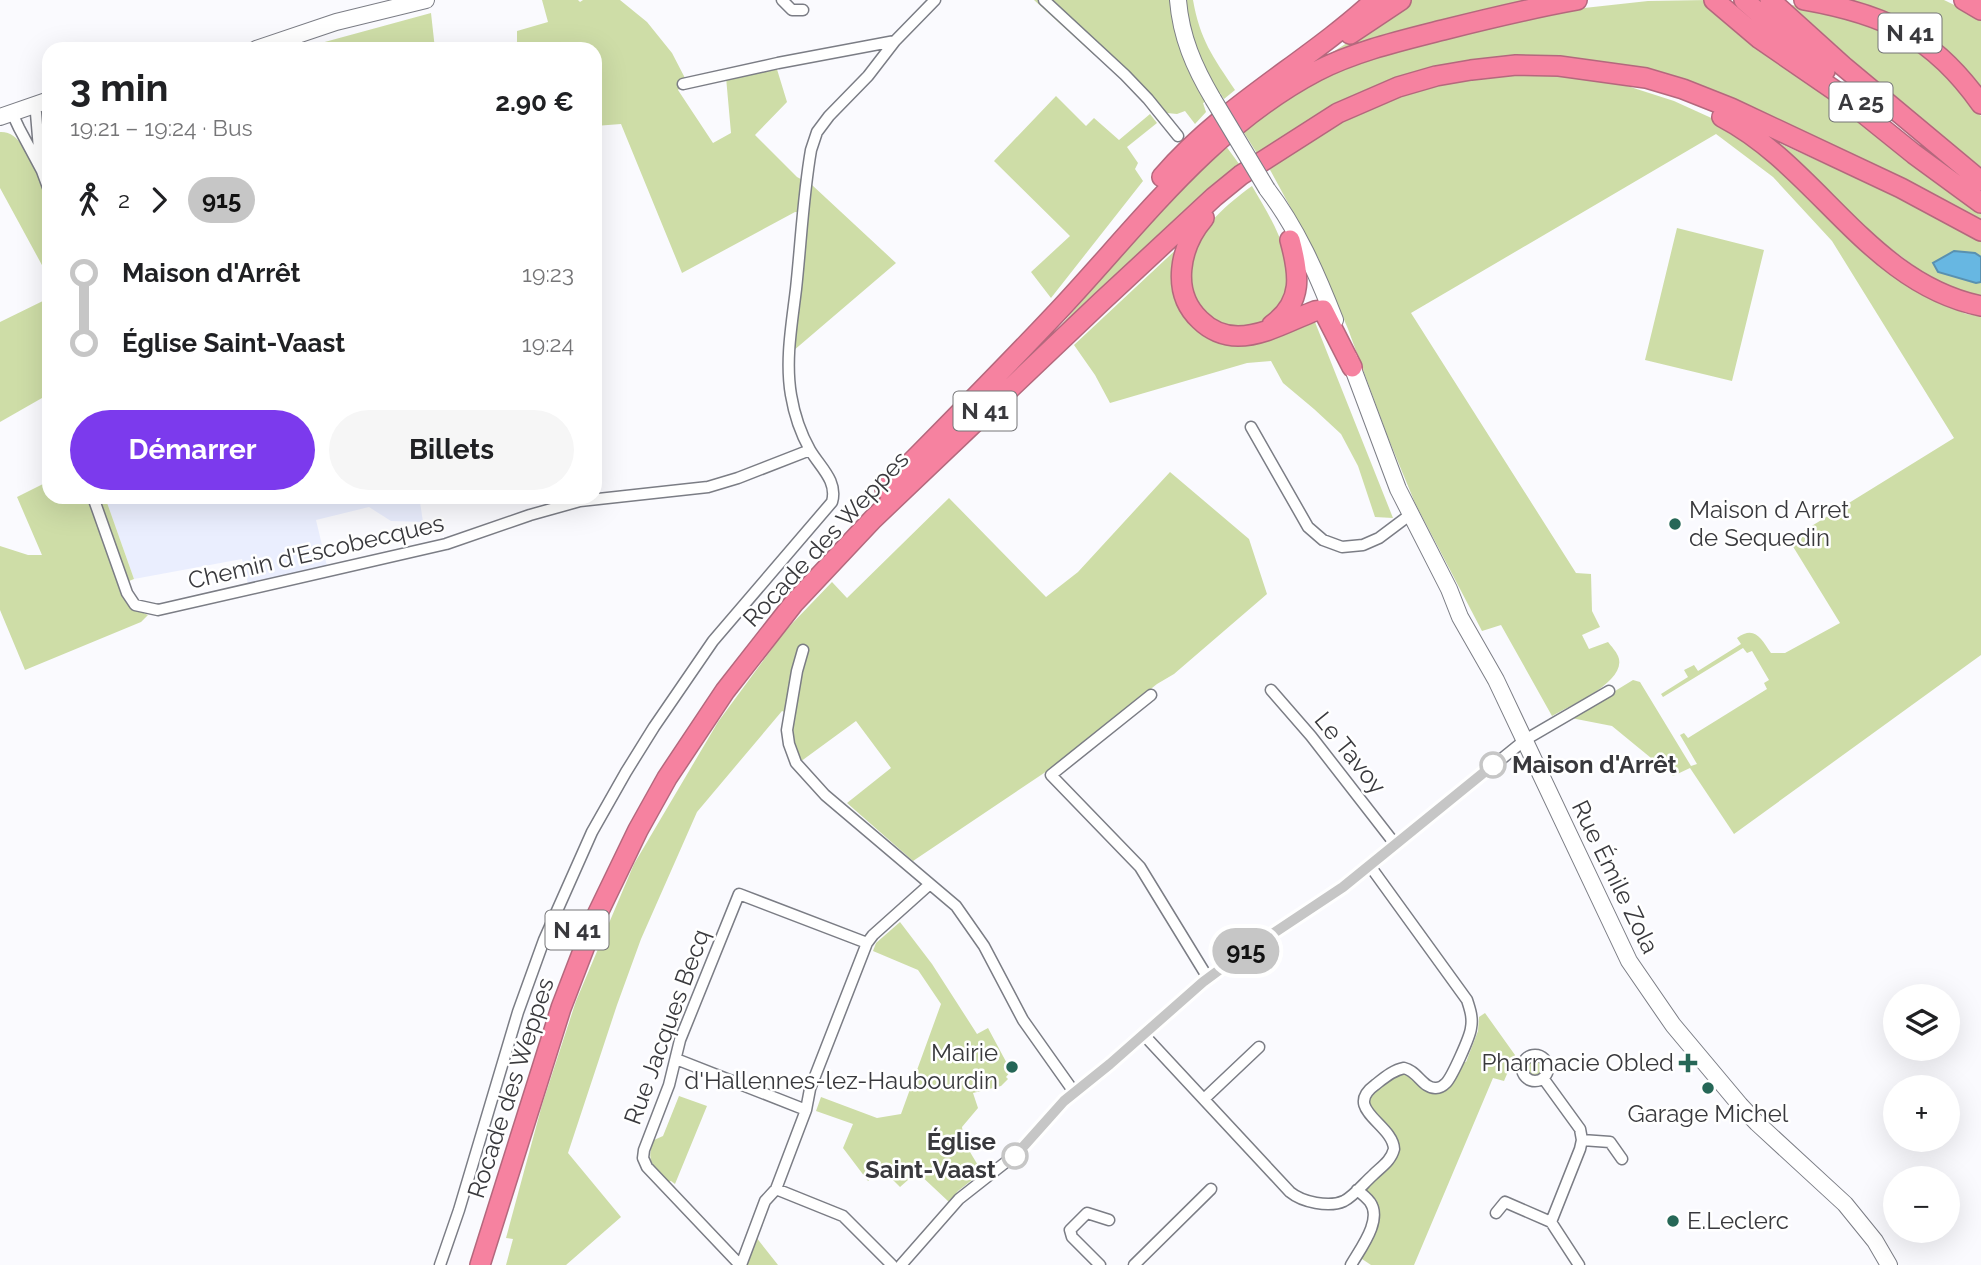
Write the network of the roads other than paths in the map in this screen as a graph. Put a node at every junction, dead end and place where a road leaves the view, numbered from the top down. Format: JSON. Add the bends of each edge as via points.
{"nodes":[{"id":1,"x":428,"y":0,"type":"edge"},
{"id":2,"x":782,"y":0,"type":"edge"},
{"id":3,"x":934,"y":0,"type":"edge"},
{"id":4,"x":1044,"y":0,"type":"edge"},
{"id":5,"x":1178,"y":0,"type":"edge"},
{"id":6,"x":1375,"y":0,"type":"edge"},
{"id":7,"x":1402,"y":0,"type":"edge"},
{"id":8,"x":1577,"y":0,"type":"edge"},
{"id":9,"x":1714,"y":0,"type":"edge"},
{"id":10,"x":1744,"y":0,"type":"edge"},
{"id":11,"x":1770,"y":0,"type":"edge"},
{"id":12,"x":1964,"y":0,"type":"edge"},
{"id":13,"x":1974,"y":0,"type":"edge"},
{"id":14,"x":1809,"y":1,"type":"edge"},
{"id":15,"x":1981,"y":3,"type":"edge"},
{"id":16,"x":803,"y":10,"type":"dead end"},
{"id":17,"x":1981,"y":10,"type":"edge"},
{"id":18,"x":894,"y":41,"type":"junction"},
{"id":19,"x":277,"y":42,"type":"edge"},
{"id":20,"x":289,"y":42,"type":"edge"},
{"id":21,"x":1590,"y":69,"type":"junction"},
{"id":22,"x":1279,"y":75,"type":"junction"},
{"id":23,"x":684,"y":84,"type":"dead end"},
{"id":24,"x":1981,"y":104,"type":"edge"},
{"id":25,"x":39,"y":109,"type":"edge"},
{"id":26,"x":7,"y":119,"type":"edge"},
{"id":27,"x":1178,"y":136,"type":"dead end"},
{"id":28,"x":1263,"y":161,"type":"junction"},
{"id":29,"x":42,"y":171,"type":"joint"},
{"id":30,"x":1981,"y":181,"type":"edge"},
{"id":31,"x":1267,"y":189,"type":"junction"},
{"id":32,"x":1981,"y":202,"type":"edge"},
{"id":33,"x":1981,"y":231,"type":"edge"},
{"id":34,"x":1290,"y":240,"type":"junction"},
{"id":35,"x":1981,"y":306,"type":"edge"},
{"id":36,"x":1319,"y":309,"type":"junction"},
{"id":37,"x":1262,"y":331,"type":"junction"},
{"id":38,"x":1014,"y":356,"type":"junction"},
{"id":39,"x":1350,"y":372,"type":"junction"},
{"id":40,"x":1251,"y":427,"type":"dead end"},
{"id":41,"x":810,"y":450,"type":"junction"},
{"id":42,"x":602,"y":499,"type":"edge"},
{"id":43,"x":95,"y":504,"type":"edge"},
{"id":44,"x":569,"y":504,"type":"edge"},
{"id":45,"x":1407,"y":517,"type":"junction"},
{"id":46,"x":803,"y":650,"type":"dead end"},
{"id":47,"x":1271,"y":690,"type":"dead end"},
{"id":48,"x":1609,"y":691,"type":"dead end"},
{"id":49,"x":1151,"y":695,"type":"dead end"},
{"id":50,"x":1525,"y":740,"type":"junction"},
{"id":51,"x":1395,"y":844,"type":"junction"},
{"id":52,"x":1370,"y":866,"type":"junction"},
{"id":53,"x":930,"y":884,"type":"junction"},
{"id":54,"x":867,"y":943,"type":"junction"},
{"id":55,"x":1208,"y":978,"type":"junction"},
{"id":56,"x":1143,"y":1034,"type":"junction"},
{"id":57,"x":1259,"y":1047,"type":"dead end"},
{"id":58,"x":676,"y":1059,"type":"junction"},
{"id":59,"x":1543,"y":1078,"type":"dead end"},
{"id":60,"x":1074,"y":1092,"type":"junction"},
{"id":61,"x":1203,"y":1099,"type":"junction"},
{"id":62,"x":806,"y":1110,"type":"junction"},
{"id":63,"x":1582,"y":1140,"type":"junction"},
{"id":64,"x":1622,"y":1159,"type":"dead end"},
{"id":65,"x":776,"y":1189,"type":"junction"},
{"id":66,"x":1211,"y":1189,"type":"dead end"},
{"id":67,"x":1357,"y":1189,"type":"junction"},
{"id":68,"x":1496,"y":1213,"type":"dead end"},
{"id":69,"x":1109,"y":1220,"type":"dead end"},
{"id":70,"x":1551,"y":1222,"type":"junction"},
{"id":71,"x":440,"y":1265,"type":"edge"},
{"id":72,"x":466,"y":1265,"type":"edge"},
{"id":73,"x":480,"y":1265,"type":"edge"},
{"id":74,"x":741,"y":1265,"type":"edge"},
{"id":75,"x":892,"y":1265,"type":"edge"},
{"id":76,"x":901,"y":1265,"type":"edge"},
{"id":77,"x":1100,"y":1265,"type":"edge"},
{"id":78,"x":1133,"y":1265,"type":"edge"},
{"id":79,"x":1351,"y":1265,"type":"edge"},
{"id":80,"x":1578,"y":1265,"type":"edge"},
{"id":81,"x":1889,"y":1265,"type":"edge"}],
"edges":[{"from":1,"to":19,"type":"main road"},
{"from":1,"to":20,"type":"main road"},
{"from":2,"to":16,"type":"street","via":[[792,10]]},
{"from":3,"to":18,"type":"street"},
{"from":4,"to":27,"type":"street","via":[[1130,80]]},
{"from":5,"to":31,"type":"main road","bridge":true,"via":[[1189,54]]},
{"from":6,"to":22,"type":"highway"},
{"from":7,"to":22,"type":"highway"},
{"from":8,"to":38,"type":"highway","number":"N 41","via":[[1384,45],[1295,84],[1227,131],[1191,164]]},
{"from":9,"to":32,"type":"highway"},
{"from":10,"to":32,"type":"highway","number":"A 25"},
{"from":11,"to":30,"type":"highway","number":"A 25"},
{"from":12,"to":17,"type":"highway"},
{"from":13,"to":15,"type":"highway"},
{"from":14,"to":24,"type":"highway","number":"N 41","via":[[1866,15],[1910,33],[1948,63]]},
{"from":18,"to":23,"type":"street"},
{"from":18,"to":41,"type":"street","via":[[829,116],[815,137],[808,170],[789,375],[795,414]]},
{"from":21,"to":28,"type":"highway","number":"N 41","via":[[1505,66],[1410,83],[1338,113]]},
{"from":21,"to":33,"type":"highway","via":[[1646,78],[1715,101],[1901,188]]},
{"from":21,"to":35,"type":"highway","via":[[1679,96],[1736,124],[1773,151],[1899,270],[1942,294]]},
{"from":22,"to":38,"type":"highway","via":[[1183,153]]},
{"from":25,"to":26,"type":"main road"},
{"from":25,"to":29,"type":"street"},
{"from":26,"to":29,"type":"street"},
{"from":28,"to":37,"type":"highway","via":[[1200,223],[1185,251],[1181,282],[1189,308],[1215,331],[1237,336]]},
{"from":28,"to":73,"type":"highway","name":"Rocade des Weppes","number":"N 41","via":[[1226,186],[904,488],[822,572],[750,657],[698,730],[638,830],[578,961]]},
{"from":31,"to":34,"type":"main road"},
{"from":31,"to":39,"type":"main road","via":[[1306,253],[1332,313]]},
{"from":34,"to":36,"type":"main road"},
{"from":34,"to":37,"type":"highway","via":[[1298,275],[1294,295],[1284,316]]},
{"from":36,"to":37,"type":"highway"},
{"from":36,"to":39,"type":"highway","via":[[1325,311]]},
{"from":38,"to":72,"type":"highway","name":"Rocade des Weppes","number":"N 41","via":[[778,602],[721,675],[652,779],[571,944]]},
{"from":39,"to":45,"type":"main road"},
{"from":40,"to":45,"type":"street","via":[[1308,527],[1323,540],[1342,547],[1363,545]]},
{"from":41,"to":42,"type":"street","name":"Chemin d'Escobecques","via":[[708,487]]},
{"from":41,"to":71,"type":"street","via":[[832,484],[829,508],[713,642],[654,727],[592,832],[518,1012]]},
{"from":43,"to":44,"type":"street","name":"Chemin d'Escobecques","via":[[127,593],[135,605],[158,610],[457,541]]},
{"from":45,"to":50,"type":"main road","name":"Rue Émile Zola","via":[[1456,628]]},
{"from":46,"to":53,"type":"street","via":[[787,730],[790,751],[825,795]]},
{"from":47,"to":51,"type":"street","name":"Le Tavoy"},
{"from":48,"to":50,"type":"street"},
{"from":49,"to":55,"type":"street","via":[[1051,775],[1140,867]]},
{"from":50,"to":51,"type":"street"},
{"from":50,"to":81,"type":"main road","name":"Rue Émile Zola","via":[[1643,985],[1740,1105],[1853,1213]]},
{"from":51,"to":52,"type":"street"},
{"from":52,"to":55,"type":"street"},
{"from":52,"to":67,"type":"street","via":[[1467,1000],[1472,1023],[1449,1080],[1442,1086],[1428,1086],[1404,1068],[1366,1093],[1365,1108],[1391,1137],[1394,1150]]},
{"from":53,"to":54,"type":"street"},
{"from":53,"to":60,"type":"street","via":[[956,906],[980,939],[1019,1014]]},
{"from":54,"to":58,"type":"street","name":"Rue Jacques Becq","via":[[739,894]]},
{"from":54,"to":62,"type":"street"},
{"from":55,"to":56,"type":"street"},
{"from":56,"to":60,"type":"street"},
{"from":56,"to":61,"type":"street"},
{"from":57,"to":61,"type":"street"},
{"from":58,"to":62,"type":"street"},
{"from":58,"to":74,"type":"street","name":"Rue Jacques Becq","via":[[644,1161]]},
{"from":59,"to":63,"type":"street","via":[[1580,1129]]},
{"from":60,"to":76,"type":"street","via":[[1020,1151],[960,1199]]},
{"from":61,"to":67,"type":"street","via":[[1295,1195],[1312,1202],[1336,1203]]},
{"from":62,"to":65,"type":"street"},
{"from":63,"to":64,"type":"street","via":[[1610,1142]]},
{"from":63,"to":70,"type":"street"},
{"from":65,"to":74,"type":"street","via":[[765,1201]]},
{"from":65,"to":75,"type":"street","via":[[843,1216]]},
{"from":66,"to":78,"type":"street"},
{"from":67,"to":79,"type":"street","via":[[1372,1205],[1373,1223]]},
{"from":68,"to":70,"type":"street","via":[[1505,1202]]},
{"from":69,"to":77,"type":"street","via":[[1087,1213],[1070,1230]]},
{"from":70,"to":80,"type":"street"}]}
